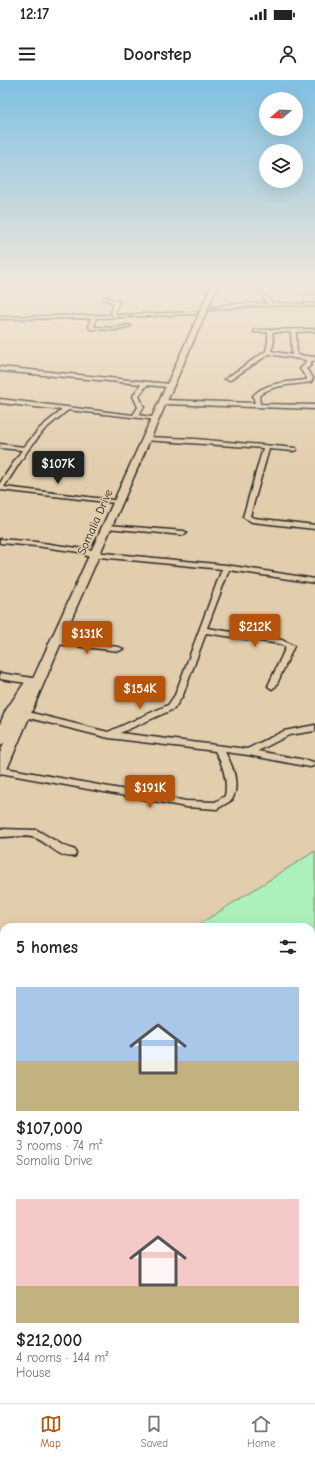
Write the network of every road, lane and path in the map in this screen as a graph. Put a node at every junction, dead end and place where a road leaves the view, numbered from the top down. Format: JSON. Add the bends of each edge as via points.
{"nodes":[{"id":1,"x":184,"y":347,"type":"edge"},
{"id":2,"x":186,"y":347,"type":"edge"},
{"id":3,"x":270,"y":347,"type":"edge"},
{"id":4,"x":294,"y":347,"type":"edge"},
{"id":5,"x":268,"y":352,"type":"junction"},
{"id":6,"x":295,"y":357,"type":"junction"},
{"id":7,"x":312,"y":359,"type":"edge"},
{"id":8,"x":0,"y":369,"type":"edge"},
{"id":9,"x":228,"y":379,"type":"dead end"},
{"id":10,"x":145,"y":382,"type":"junction"},
{"id":11,"x":167,"y":385,"type":"junction"},
{"id":12,"x":0,"y":401,"type":"edge"},
{"id":13,"x":164,"y":402,"type":"junction"},
{"id":14,"x":258,"y":405,"type":"junction"},
{"id":15,"x":315,"y":407,"type":"edge"},
{"id":16,"x":65,"y":410,"type":"junction"},
{"id":17,"x":134,"y":417,"type":"junction"},
{"id":18,"x":153,"y":419,"type":"junction"},
{"id":19,"x":146,"y":439,"type":"junction"},
{"id":20,"x":0,"y":446,"type":"edge"},
{"id":21,"x":266,"y":447,"type":"junction"},
{"id":22,"x":26,"y":449,"type":"junction"},
{"id":23,"x":294,"y":449,"type":"dead end"},
{"id":24,"x":0,"y":488,"type":"edge"},
{"id":25,"x":113,"y":502,"type":"junction"},
{"id":26,"x":108,"y":527,"type":"junction"},
{"id":27,"x":315,"y":527,"type":"edge"},
{"id":28,"x":184,"y":533,"type":"dead end"},
{"id":29,"x":0,"y":541,"type":"edge"},
{"id":30,"x":92,"y":554,"type":"junction"},
{"id":31,"x":226,"y":567,"type":"junction"},
{"id":32,"x":315,"y":581,"type":"edge"},
{"id":33,"x":202,"y":630,"type":"junction"},
{"id":34,"x":56,"y":642,"type":"junction"},
{"id":35,"x":119,"y":649,"type":"dead end"},
{"id":36,"x":0,"y":676,"type":"edge"},
{"id":37,"x":33,"y":681,"type":"junction"},
{"id":38,"x":272,"y":686,"type":"dead end"},
{"id":39,"x":24,"y":714,"type":"junction"},
{"id":40,"x":315,"y":728,"type":"edge"},
{"id":41,"x":109,"y":735,"type":"junction"},
{"id":42,"x":0,"y":740,"type":"edge"},
{"id":43,"x":219,"y":750,"type":"junction"},
{"id":44,"x":248,"y":752,"type":"junction"},
{"id":45,"x":310,"y":764,"type":"dead end"},
{"id":46,"x":0,"y":770,"type":"edge"},
{"id":47,"x":0,"y":833,"type":"edge"},
{"id":48,"x":71,"y":853,"type":"dead end"}],
"edges":[{"from":1,"to":11,"type":"main road","name":"Somalia Drive"},
{"from":2,"to":13,"type":"main road","name":"Somalia Drive"},
{"from":3,"to":5,"type":"street"},
{"from":4,"to":6,"type":"street"},
{"from":5,"to":6,"type":"street"},
{"from":5,"to":9,"type":"street"},
{"from":6,"to":7,"type":"street"},
{"from":7,"to":14,"type":"street","via":[[303,369],[310,380],[260,391],[256,396]]},
{"from":8,"to":10,"type":"street"},
{"from":10,"to":11,"type":"street"},
{"from":10,"to":17,"type":"street","via":[[136,396],[141,407]]},
{"from":11,"to":18,"type":"main road","name":"Somalia Drive"},
{"from":12,"to":16,"type":"street"},
{"from":13,"to":14,"type":"street"},
{"from":13,"to":18,"type":"main road","name":"Somalia Drive"},
{"from":14,"to":15,"type":"street"},
{"from":16,"to":17,"type":"street"},
{"from":16,"to":22,"type":"street","via":[[42,429]]},
{"from":17,"to":18,"type":"street"},
{"from":18,"to":19,"type":"main road","name":"Somalia Drive"},
{"from":18,"to":25,"type":"main road","name":"Somalia Drive"},
{"from":19,"to":21,"type":"street"},
{"from":19,"to":26,"type":"main road","name":"Somalia Drive"},
{"from":20,"to":22,"type":"street"},
{"from":21,"to":23,"type":"street"},
{"from":21,"to":27,"type":"street","via":[[246,517],[252,520]]},
{"from":22,"to":24,"type":"street"},
{"from":24,"to":25,"type":"street"},
{"from":25,"to":30,"type":"main road","name":"Somalia Drive"},
{"from":26,"to":28,"type":"street"},
{"from":26,"to":30,"type":"main road","name":"Somalia Drive"},
{"from":29,"to":30,"type":"street","via":[[36,544]]},
{"from":30,"to":31,"type":"street"},
{"from":30,"to":34,"type":"main road","name":"Somalia Drive"},
{"from":30,"to":37,"type":"main road","name":"Somalia Drive"},
{"from":31,"to":32,"type":"street"},
{"from":31,"to":33,"type":"street"},
{"from":33,"to":38,"type":"street","via":[[282,642],[290,646]]},
{"from":33,"to":41,"type":"street","via":[[179,695],[171,707]]},
{"from":34,"to":35,"type":"street"},
{"from":34,"to":39,"type":"main road","name":"Somalia Drive"},
{"from":36,"to":37,"type":"street"},
{"from":37,"to":42,"type":"main road","name":"Somalia Drive","via":[[13,710]]},
{"from":39,"to":41,"type":"street"},
{"from":39,"to":46,"type":"main road","name":"Somalia Drive"},
{"from":40,"to":44,"type":"street","via":[[287,733]]},
{"from":41,"to":43,"type":"street"},
{"from":43,"to":44,"type":"street"},
{"from":43,"to":46,"type":"street","via":[[228,765],[232,784],[229,798],[217,806],[186,804]]},
{"from":44,"to":45,"type":"street"},
{"from":47,"to":48,"type":"street","via":[[37,834]]}]}
